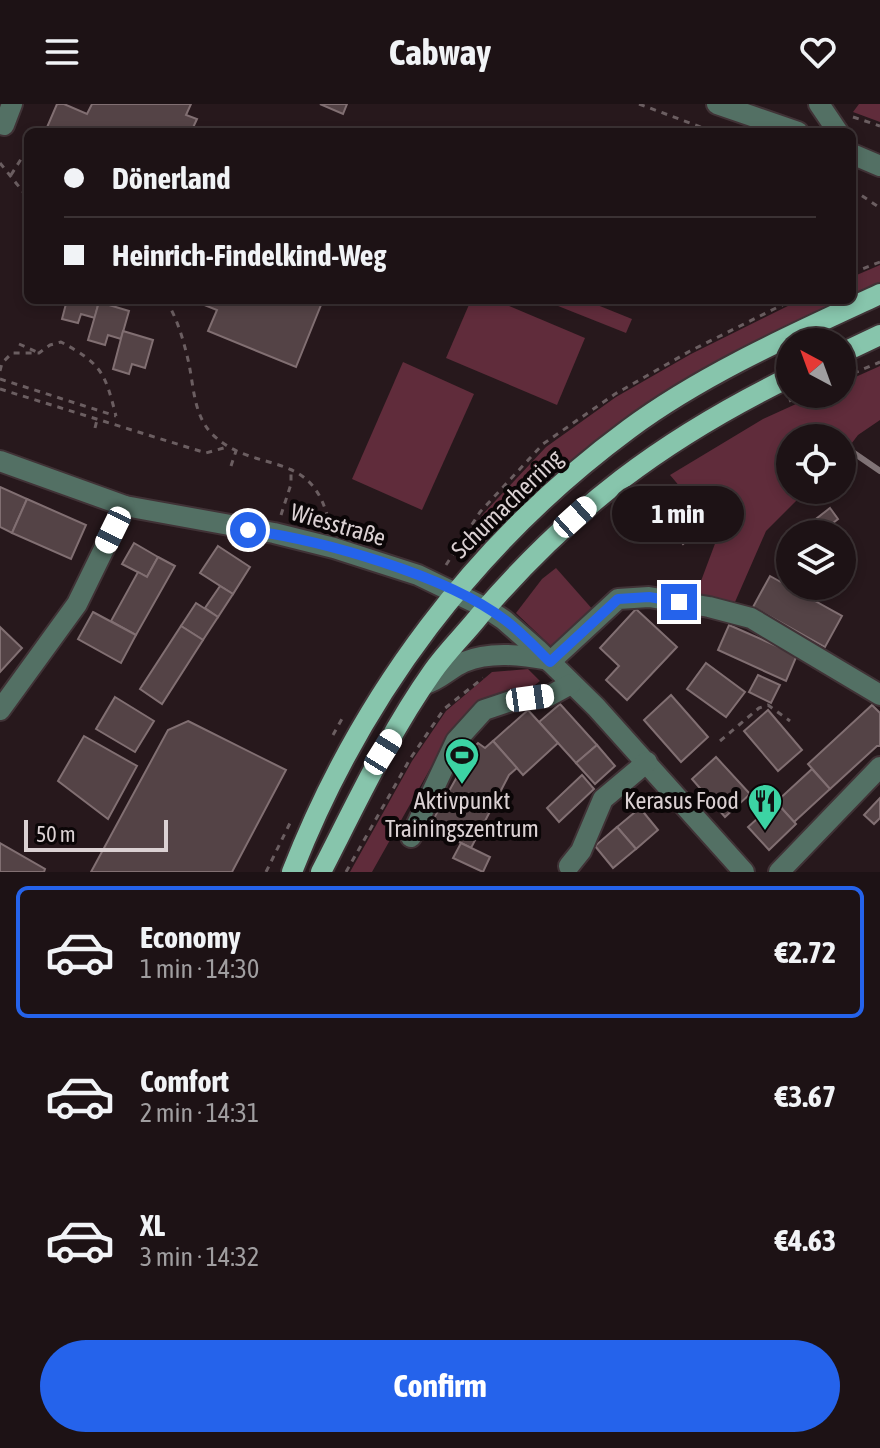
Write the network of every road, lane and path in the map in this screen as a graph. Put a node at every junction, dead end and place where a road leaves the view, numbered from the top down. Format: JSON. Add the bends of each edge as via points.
{"nodes":[{"id":1,"x":12,"y":104,"type":"edge"},
{"id":2,"x":639,"y":104,"type":"edge"},
{"id":3,"x":717,"y":104,"type":"edge"},
{"id":4,"x":819,"y":104,"type":"edge"},
{"id":5,"x":767,"y":112,"type":"edge"},
{"id":6,"x":4,"y":125,"type":"dead end"},
{"id":7,"x":703,"y":128,"type":"edge"},
{"id":8,"x":792,"y":128,"type":"edge"},
{"id":9,"x":835,"y":128,"type":"edge"},
{"id":10,"x":24,"y":154,"type":"edge"},
{"id":11,"x":856,"y":154,"type":"edge"},
{"id":12,"x":0,"y":163,"type":"edge"},
{"id":13,"x":879,"y":166,"type":"edge"},
{"id":14,"x":11,"y":175,"type":"junction"},
{"id":15,"x":856,"y":192,"type":"edge"},
{"id":16,"x":24,"y":193,"type":"edge"},
{"id":17,"x":880,"y":208,"type":"edge"},
{"id":18,"x":880,"y":262,"type":"edge"},
{"id":19,"x":856,"y":271,"type":"edge"},
{"id":20,"x":880,"y":294,"type":"edge"},
{"id":21,"x":168,"y":304,"type":"edge"},
{"id":22,"x":784,"y":304,"type":"edge"},
{"id":23,"x":880,"y":335,"type":"edge"},
{"id":24,"x":19,"y":344,"type":"dead end"},
{"id":25,"x":856,"y":346,"type":"edge"},
{"id":26,"x":39,"y":353,"type":"junction"},
{"id":27,"x":1,"y":362,"type":"edge"},
{"id":28,"x":880,"y":362,"type":"edge"},
{"id":29,"x":0,"y":371,"type":"edge"},
{"id":30,"x":856,"y":372,"type":"edge"},
{"id":31,"x":0,"y":379,"type":"edge"},
{"id":32,"x":776,"y":384,"type":"edge"},
{"id":33,"x":0,"y":389,"type":"edge"},
{"id":34,"x":29,"y":390,"type":"junction"},
{"id":35,"x":27,"y":398,"type":"junction"},
{"id":36,"x":56,"y":408,"type":"junction"},
{"id":37,"x":54,"y":415,"type":"dead end"},
{"id":38,"x":97,"y":420,"type":"junction"},
{"id":39,"x":95,"y":428,"type":"dead end"},
{"id":40,"x":147,"y":435,"type":"junction"},
{"id":41,"x":145,"y":442,"type":"dead end"},
{"id":42,"x":227,"y":447,"type":"junction"},
{"id":43,"x":191,"y":448,"type":"junction"},
{"id":44,"x":236,"y":450,"type":"junction"},
{"id":45,"x":189,"y":455,"type":"dead end"},
{"id":46,"x":0,"y":461,"type":"edge"},
{"id":47,"x":231,"y":466,"type":"dead end"},
{"id":48,"x":291,"y":468,"type":"junction"},
{"id":49,"x":125,"y":506,"type":"junction"},
{"id":50,"x":274,"y":533,"type":"junction"},
{"id":51,"x":334,"y":548,"type":"junction"},
{"id":52,"x":435,"y":582,"type":"junction"},
{"id":53,"x":456,"y":592,"type":"junction"},
{"id":54,"x":486,"y":608,"type":"junction"},
{"id":55,"x":487,"y":656,"type":"junction"},
{"id":56,"x":550,"y":661,"type":"junction"},
{"id":57,"x":425,"y":684,"type":"junction"},
{"id":58,"x":571,"y":684,"type":"junction"},
{"id":59,"x":880,"y":695,"type":"edge"},
{"id":60,"x":0,"y":710,"type":"edge"},
{"id":61,"x":790,"y":721,"type":"dead end"},
{"id":62,"x":720,"y":741,"type":"dead end"},
{"id":63,"x":647,"y":762,"type":"junction"},
{"id":64,"x":880,"y":767,"type":"edge"},
{"id":65,"x":411,"y":837,"type":"dead end"},
{"id":66,"x":569,"y":866,"type":"dead end"},
{"id":67,"x":731,"y":867,"type":"edge"},
{"id":68,"x":292,"y":872,"type":"edge"},
{"id":69,"x":321,"y":872,"type":"edge"},
{"id":70,"x":346,"y":872,"type":"edge"},
{"id":71,"x":779,"y":872,"type":"edge"}],
"edges":[{"from":1,"to":6,"type":"street"},
{"from":2,"to":7,"type":"path"},
{"from":3,"to":5,"type":"street"},
{"from":4,"to":9,"type":"street"},
{"from":5,"to":8,"type":"street"},
{"from":10,"to":14,"type":"path"},
{"from":11,"to":13,"type":"street"},
{"from":12,"to":14,"type":"path"},
{"from":14,"to":16,"type":"path"},
{"from":15,"to":17,"type":"path"},
{"from":18,"to":19,"type":"path"},
{"from":20,"to":53,"type":"main road","name":"Schumacherring","via":[[698,384],[631,427],[570,476]]},
{"from":21,"to":42,"type":"path","via":[[179,328],[201,419]]},
{"from":22,"to":52,"type":"path","via":[[628,387],[543,444],[480,512]]},
{"from":23,"to":25,"type":"main road"},
{"from":24,"to":26,"type":"path"},
{"from":26,"to":27,"type":"path","via":[[12,353]]},
{"from":26,"to":34,"type":"path","via":[[61,342],[88,356],[101,371],[116,416]]},
{"from":27,"to":29,"type":"path"},
{"from":28,"to":30,"type":"path"},
{"from":31,"to":34,"type":"path"},
{"from":32,"to":54,"type":"main road","via":[[653,454],[596,497]]},
{"from":33,"to":35,"type":"path"},
{"from":34,"to":35,"type":"path"},
{"from":35,"to":36,"type":"path"},
{"from":36,"to":37,"type":"path"},
{"from":36,"to":38,"type":"path"},
{"from":38,"to":39,"type":"path"},
{"from":38,"to":40,"type":"path"},
{"from":40,"to":41,"type":"path"},
{"from":40,"to":43,"type":"path"},
{"from":42,"to":43,"type":"path","via":[[206,453]]},
{"from":42,"to":44,"type":"path"},
{"from":43,"to":45,"type":"path"},
{"from":44,"to":47,"type":"path"},
{"from":44,"to":48,"type":"path"},
{"from":46,"to":49,"type":"street","name":"Wiesstraße"},
{"from":48,"to":50,"type":"path","via":[[288,496]]},
{"from":48,"to":51,"type":"path","via":[[318,493]]},
{"from":49,"to":50,"type":"street","name":"Wiesstraße"},
{"from":49,"to":60,"type":"street","via":[[77,604]]},
{"from":50,"to":51,"type":"street","name":"Wiesstraße"},
{"from":51,"to":52,"type":"street","name":"Wiesstraße"},
{"from":52,"to":53,"type":"street","name":"Wiesstraße"},
{"from":53,"to":54,"type":"street","name":"Wiesstraße"},
{"from":53,"to":68,"type":"main road","name":"Schumacherring","via":[[405,656],[352,741]]},
{"from":54,"to":56,"type":"street","name":"Wiesstraße"},
{"from":54,"to":57,"type":"main road"},
{"from":55,"to":56,"type":"street"},
{"from":55,"to":57,"type":"street","via":[[463,662]]},
{"from":55,"to":70,"type":"path","via":[[490,672],[444,709]]},
{"from":56,"to":58,"type":"street","name":"Wiesstraße"},
{"from":56,"to":59,"type":"street","via":[[618,599],[649,597],[751,618]]},
{"from":57,"to":69,"type":"main road"},
{"from":58,"to":63,"type":"street","name":"Wiesstraße"},
{"from":58,"to":65,"type":"street","via":[[549,696],[484,710],[456,741]]},
{"from":61,"to":62,"type":"path","via":[[768,705]]},
{"from":63,"to":66,"type":"street","via":[[603,799]]},
{"from":63,"to":67,"type":"street","name":"Wiesstraße"},
{"from":64,"to":71,"type":"street"}]}
